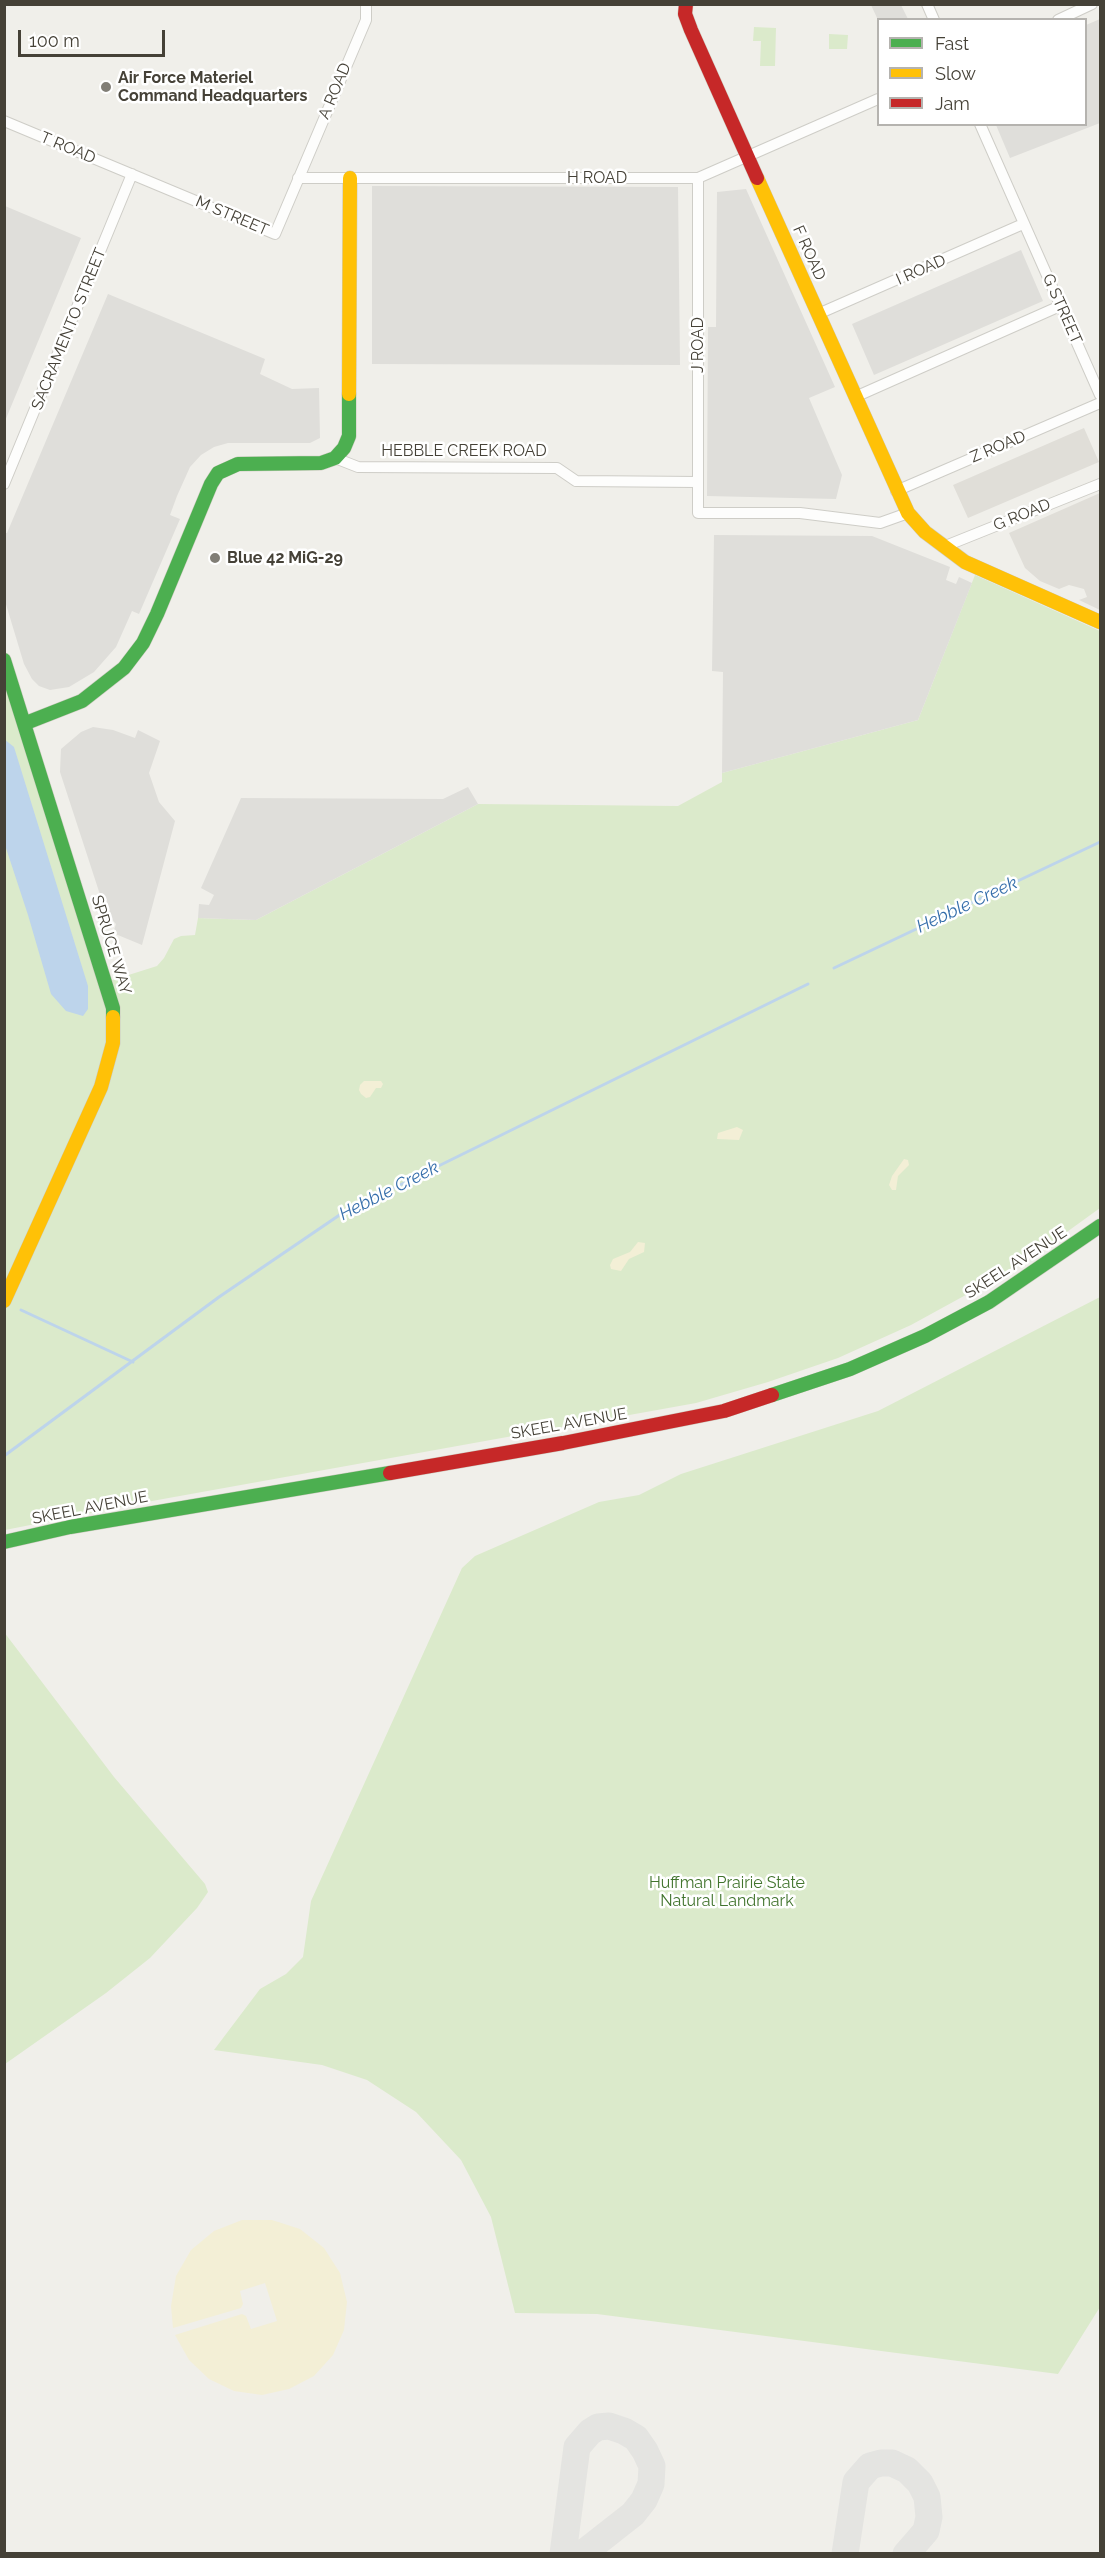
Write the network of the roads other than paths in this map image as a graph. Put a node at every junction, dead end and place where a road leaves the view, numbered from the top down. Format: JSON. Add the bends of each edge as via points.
{"nodes":[{"id":1,"x":366,"y":4,"type":"edge"},
{"id":2,"x":686,"y":4,"type":"edge"},
{"id":3,"x":927,"y":4,"type":"edge"},
{"id":4,"x":1092,"y":4,"type":"edge"},
{"id":5,"x":933,"y":18,"type":"edge"},
{"id":6,"x":1062,"y":18,"type":"edge"},
{"id":7,"x":877,"y":100,"type":"edge"},
{"id":8,"x":4,"y":121,"type":"edge"},
{"id":9,"x":981,"y":126,"type":"edge"},
{"id":10,"x":748,"y":156,"type":"junction"},
{"id":11,"x":132,"y":174,"type":"junction"},
{"id":12,"x":298,"y":178,"type":"junction"},
{"id":13,"x":350,"y":178,"type":"junction"},
{"id":14,"x":698,"y":178,"type":"junction"},
{"id":15,"x":1023,"y":224,"type":"junction"},
{"id":16,"x":1060,"y":306,"type":"junction"},
{"id":17,"x":818,"y":314,"type":"junction"},
{"id":18,"x":1101,"y":395,"type":"edge"},
{"id":19,"x":855,"y":397,"type":"junction"},
{"id":20,"x":1101,"y":403,"type":"edge"},
{"id":21,"x":335,"y":458,"type":"junction"},
{"id":22,"x":698,"y":482,"type":"junction"},
{"id":23,"x":4,"y":484,"type":"edge"},
{"id":24,"x":1101,"y":484,"type":"edge"},
{"id":25,"x":896,"y":491,"type":"junction"},
{"id":26,"x":908,"y":513,"type":"junction"},
{"id":27,"x":943,"y":547,"type":"junction"},
{"id":28,"x":1101,"y":622,"type":"edge"},
{"id":29,"x":4,"y":660,"type":"edge"},
{"id":30,"x":26,"y":723,"type":"junction"},
{"id":31,"x":1101,"y":1226,"type":"edge"},
{"id":32,"x":4,"y":1301,"type":"edge"},
{"id":33,"x":4,"y":1542,"type":"edge"}],
"edges":[{"from":1,"to":12,"type":"street","name":"A ROAD","via":[[366,20]]},
{"from":2,"to":10,"type":"street","name":"F ROAD","via":[[691,30]]},
{"from":3,"to":5,"type":"street"},
{"from":4,"to":6,"type":"street"},
{"from":7,"to":10,"type":"street","name":"H ROAD"},
{"from":8,"to":11,"type":"street","name":"T ROAD"},
{"from":9,"to":15,"type":"street"},
{"from":10,"to":14,"type":"street","name":"H ROAD"},
{"from":10,"to":17,"type":"street","name":"F ROAD"},
{"from":11,"to":12,"type":"street","name":"M STREET","via":[[275,234]]},
{"from":11,"to":23,"type":"street","name":"SACRAMENTO STREET"},
{"from":12,"to":13,"type":"street","name":"H ROAD"},
{"from":13,"to":14,"type":"street","name":"H ROAD"},
{"from":13,"to":21,"type":"street","via":[[349,436]]},
{"from":14,"to":22,"type":"street","name":"J ROAD"},
{"from":15,"to":16,"type":"street","name":"G STREET"},
{"from":15,"to":17,"type":"street","name":"I ROAD"},
{"from":16,"to":18,"type":"street","name":"G STREET"},
{"from":16,"to":19,"type":"street"},
{"from":17,"to":19,"type":"street","name":"F ROAD"},
{"from":19,"to":25,"type":"street","name":"F ROAD"},
{"from":20,"to":25,"type":"street","name":"Z ROAD"},
{"from":21,"to":22,"type":"street","name":"HEBBLE CREEK ROAD","via":[[358,467],[557,468],[576,481]]},
{"from":21,"to":30,"type":"street","via":[[321,463],[238,464],[218,472],[143,644],[124,668],[82,701]]},
{"from":22,"to":26,"type":"street","name":"J ROAD","via":[[698,513],[800,513],[880,523]]},
{"from":24,"to":27,"type":"street","name":"G ROAD"},
{"from":25,"to":26,"type":"street","name":"F ROAD"},
{"from":26,"to":27,"type":"street"},
{"from":27,"to":28,"type":"street","via":[[964,562]]},
{"from":29,"to":30,"type":"street","name":"SPRUCE WAY"},
{"from":30,"to":32,"type":"street","name":"SPRUCE WAY","via":[[113,1008],[113,1043],[101,1087]]},
{"from":31,"to":33,"type":"street","name":"SKEEL AVENUE","via":[[989,1302],[926,1336],[850,1369],[724,1411]]}]}
